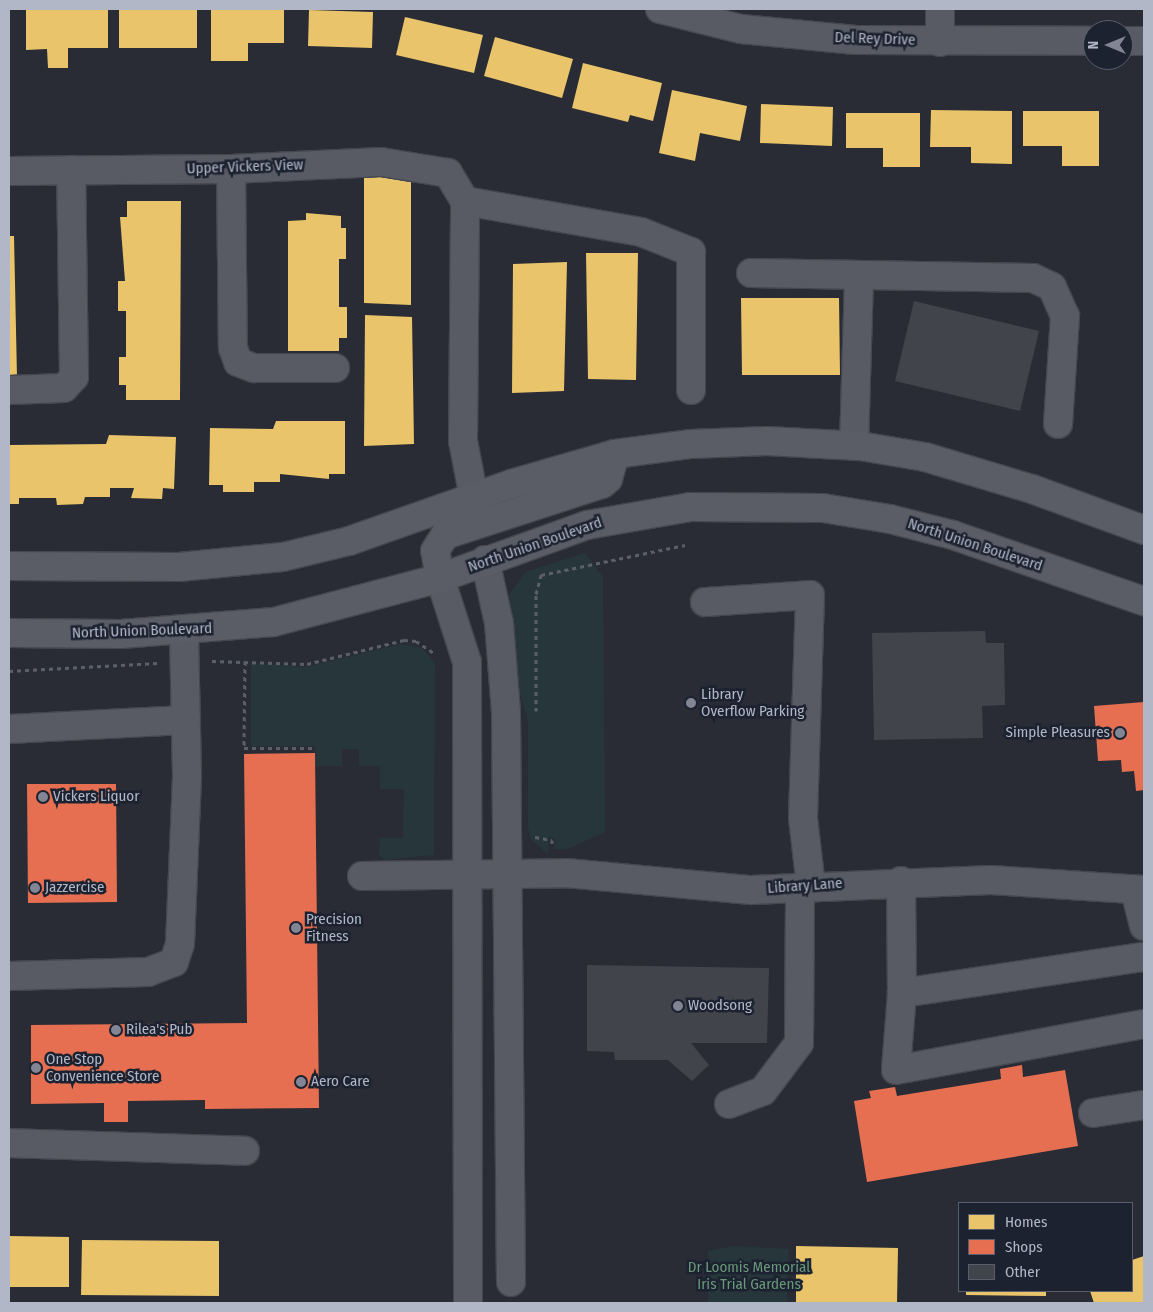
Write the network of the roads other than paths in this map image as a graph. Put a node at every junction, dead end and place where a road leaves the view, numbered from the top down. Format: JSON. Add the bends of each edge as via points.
{"nodes":[{"id":1,"x":660,"y":9,"type":"edge"},
{"id":2,"x":940,"y":9,"type":"edge"},
{"id":3,"x":1083,"y":41,"type":"edge"},
{"id":4,"x":940,"y":42,"type":"junction"},
{"id":5,"x":231,"y":169,"type":"junction"},
{"id":6,"x":71,"y":170,"type":"junction"},
{"id":7,"x":9,"y":171,"type":"edge"},
{"id":8,"x":465,"y":201,"type":"junction"},
{"id":9,"x":752,"y":273,"type":"dead end"},
{"id":10,"x":858,"y":275,"type":"junction"},
{"id":11,"x":335,"y":368,"type":"dead end"},
{"id":12,"x":9,"y":390,"type":"edge"},
{"id":13,"x":691,"y":390,"type":"dead end"},
{"id":14,"x":1058,"y":424,"type":"dead end"},
{"id":15,"x":854,"y":446,"type":"junction"},
{"id":16,"x":615,"y":454,"type":"junction"},
{"id":17,"x":474,"y":498,"type":"junction"},
{"id":18,"x":1144,"y":530,"type":"edge"},
{"id":19,"x":485,"y":560,"type":"junction"},
{"id":20,"x":9,"y":566,"type":"edge"},
{"id":21,"x":440,"y":578,"type":"junction"},
{"id":22,"x":1144,"y":601,"type":"edge"},
{"id":23,"x":706,"y":602,"type":"dead end"},
{"id":24,"x":184,"y":631,"type":"junction"},
{"id":25,"x":9,"y":633,"type":"edge"},
{"id":26,"x":186,"y":720,"type":"junction"},
{"id":27,"x":9,"y":729,"type":"edge"},
{"id":28,"x":507,"y":875,"type":"junction"},
{"id":29,"x":362,"y":876,"type":"dead end"},
{"id":30,"x":467,"y":877,"type":"junction"},
{"id":31,"x":901,"y":881,"type":"junction"},
{"id":32,"x":806,"y":886,"type":"junction"},
{"id":33,"x":1140,"y":890,"type":"edge"},
{"id":34,"x":1144,"y":926,"type":"edge"},
{"id":35,"x":1144,"y":957,"type":"edge"},
{"id":36,"x":9,"y":976,"type":"edge"},
{"id":37,"x":902,"y":993,"type":"junction"},
{"id":38,"x":1144,"y":1024,"type":"edge"},
{"id":39,"x":729,"y":1104,"type":"dead end"},
{"id":40,"x":1144,"y":1105,"type":"edge"},
{"id":41,"x":1093,"y":1113,"type":"dead end"},
{"id":42,"x":9,"y":1143,"type":"edge"},
{"id":43,"x":245,"y":1151,"type":"dead end"},
{"id":44,"x":511,"y":1282,"type":"dead end"},
{"id":45,"x":468,"y":1303,"type":"edge"}],
"edges":[{"from":1,"to":4,"type":"street","name":"Del Rey Drive","via":[[742,29]]},
{"from":2,"to":4,"type":"street"},
{"from":3,"to":4,"type":"street","name":"Del Rey Drive"},
{"from":5,"to":6,"type":"street","name":"Upper Vickers View"},
{"from":5,"to":8,"type":"street","name":"Upper Vickers View","via":[[381,162],[448,173]]},
{"from":5,"to":11,"type":"street","via":[[232,348],[238,362],[254,368]]},
{"from":6,"to":7,"type":"street","name":"Upper Vickers View"},
{"from":6,"to":12,"type":"street","via":[[74,377],[64,388]]},
{"from":8,"to":13,"type":"street","via":[[641,232],[691,252]]},
{"from":8,"to":17,"type":"street","via":[[463,441]]},
{"from":9,"to":10,"type":"street"},
{"from":10,"to":14,"type":"street","via":[[1033,278],[1052,287],[1065,316]]},
{"from":10,"to":15,"type":"street"},
{"from":15,"to":16,"type":"main road","via":[[691,444]]},
{"from":15,"to":18,"type":"main road","via":[[983,472]]},
{"from":16,"to":17,"type":"main road"},
{"from":16,"to":21,"type":"main road","via":[[608,479],[602,484],[445,535],[435,551]]},
{"from":17,"to":20,"type":"main road","via":[[349,541],[283,557],[179,567]]},
{"from":19,"to":21,"type":"main road","name":"North Union Boulevard"},
{"from":19,"to":22,"type":"main road","name":"North Union Boulevard","via":[[586,525],[642,514],[690,507],[823,508],[953,535]]},
{"from":19,"to":28,"type":"street","via":[[499,623],[506,712]]},
{"from":21,"to":24,"type":"main road","name":"North Union Boulevard","via":[[274,622]]},
{"from":21,"to":30,"type":"street","via":[[467,662]]},
{"from":23,"to":32,"type":"street","via":[[810,595],[803,818]]},
{"from":24,"to":25,"type":"main road","name":"North Union Boulevard"},
{"from":24,"to":26,"type":"street"},
{"from":26,"to":27,"type":"street"},
{"from":26,"to":36,"type":"street","via":[[180,944],[174,962],[148,972]]},
{"from":28,"to":30,"type":"street","name":"Library Lane"},
{"from":28,"to":32,"type":"street","name":"Library Lane","via":[[623,876],[750,890]]},
{"from":28,"to":44,"type":"street"},
{"from":29,"to":30,"type":"street","name":"Library Lane"},
{"from":30,"to":45,"type":"street"},
{"from":31,"to":32,"type":"street","name":"Library Lane"},
{"from":31,"to":33,"type":"street","name":"Library Lane","via":[[991,880]]},
{"from":31,"to":37,"type":"street"},
{"from":32,"to":39,"type":"street","via":[[799,1043],[763,1091]]},
{"from":33,"to":34,"type":"street"},
{"from":35,"to":37,"type":"street"},
{"from":37,"to":38,"type":"street","via":[[896,1070]]},
{"from":40,"to":41,"type":"street"},
{"from":42,"to":43,"type":"street"}]}
